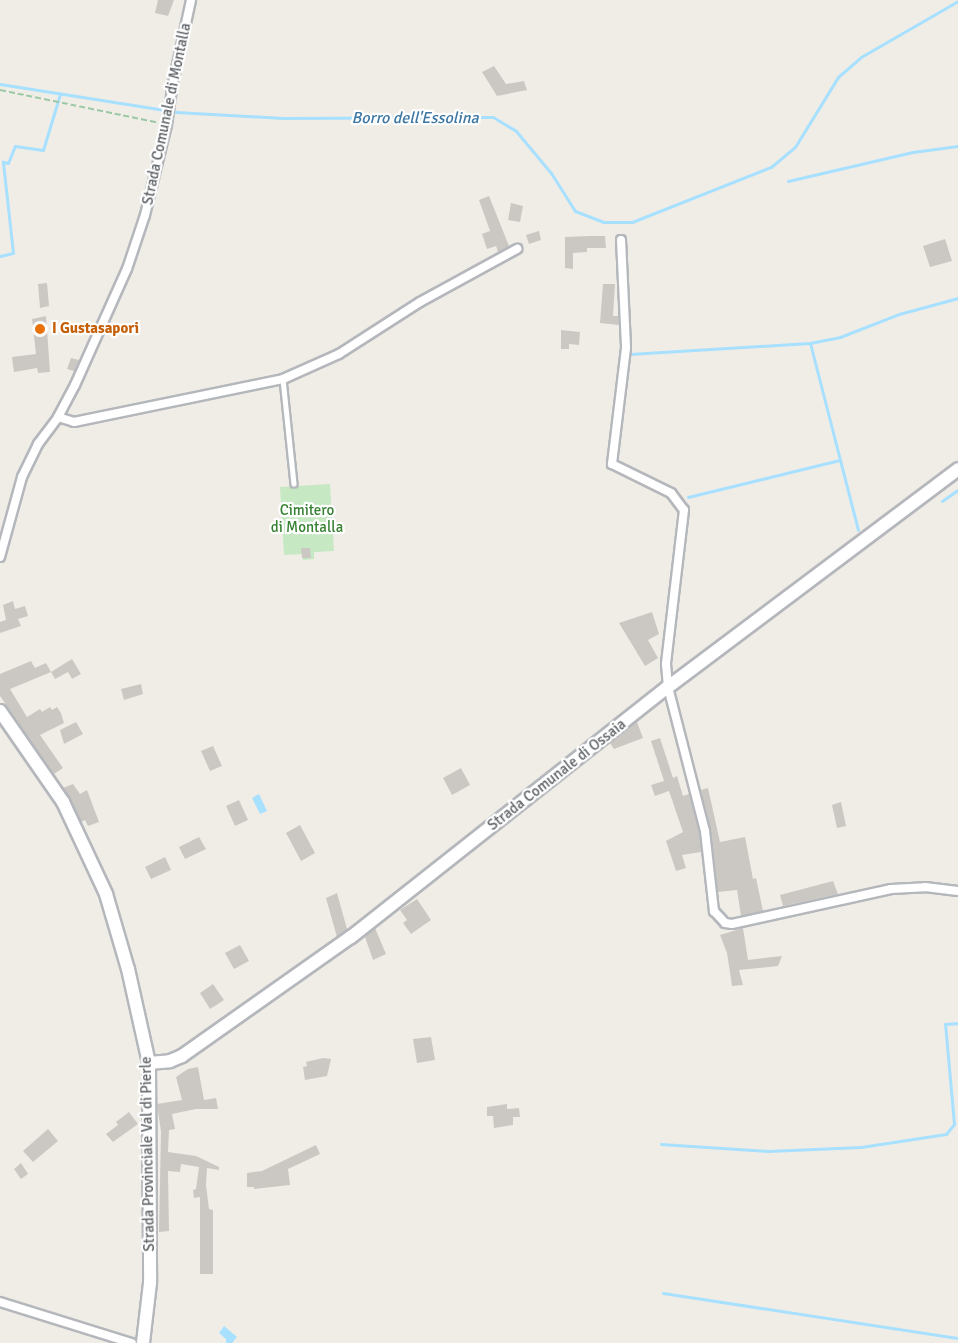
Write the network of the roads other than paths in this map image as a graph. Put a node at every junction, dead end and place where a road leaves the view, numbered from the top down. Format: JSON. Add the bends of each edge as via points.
{"nodes":[{"id":1,"x":191,"y":0,"type":"edge"},
{"id":2,"x":621,"y":240,"type":"dead end"},
{"id":3,"x":517,"y":249,"type":"dead end"},
{"id":4,"x":283,"y":379,"type":"junction"},
{"id":5,"x":58,"y":417,"type":"junction"},
{"id":6,"x":958,"y":469,"type":"edge"},
{"id":7,"x":294,"y":483,"type":"dead end"},
{"id":8,"x":0,"y":557,"type":"edge"},
{"id":9,"x":668,"y":687,"type":"junction"},
{"id":10,"x":0,"y":711,"type":"edge"},
{"id":11,"x":958,"y":891,"type":"edge"},
{"id":12,"x":149,"y":1063,"type":"junction"},
{"id":13,"x":0,"y":1302,"type":"edge"},
{"id":14,"x":132,"y":1343,"type":"edge"},
{"id":15,"x":143,"y":1343,"type":"edge"}],
"edges":[{"from":1,"to":5,"type":"street","name":"Strada Comunale di Montalla","via":[[145,215],[105,323]]},
{"from":2,"to":9,"type":"street","via":[[626,348],[612,464],[671,493],[684,510],[666,664]]},
{"from":3,"to":4,"type":"street","via":[[420,302],[339,354]]},
{"from":4,"to":5,"type":"street","via":[[74,423]]},
{"from":4,"to":7,"type":"lane"},
{"from":5,"to":8,"type":"street","name":"Strada Comunale di Montalla","via":[[38,444],[22,477]]},
{"from":6,"to":9,"type":"street","name":"Strada Comunale di Ossaia"},
{"from":9,"to":11,"type":"street","via":[[705,831],[711,899],[714,911],[725,923],[891,889],[925,887]]},
{"from":9,"to":12,"type":"street","name":"Strada Comunale di Ossaia","via":[[342,943],[182,1056]]},
{"from":10,"to":12,"type":"street","name":"Strada Provinciale Val di Pierle","via":[[63,802],[106,894]]},
{"from":12,"to":15,"type":"street","name":"Strada Provinciale Val di Pierle","via":[[150,1283]]},
{"from":13,"to":14,"type":"street"}]}
